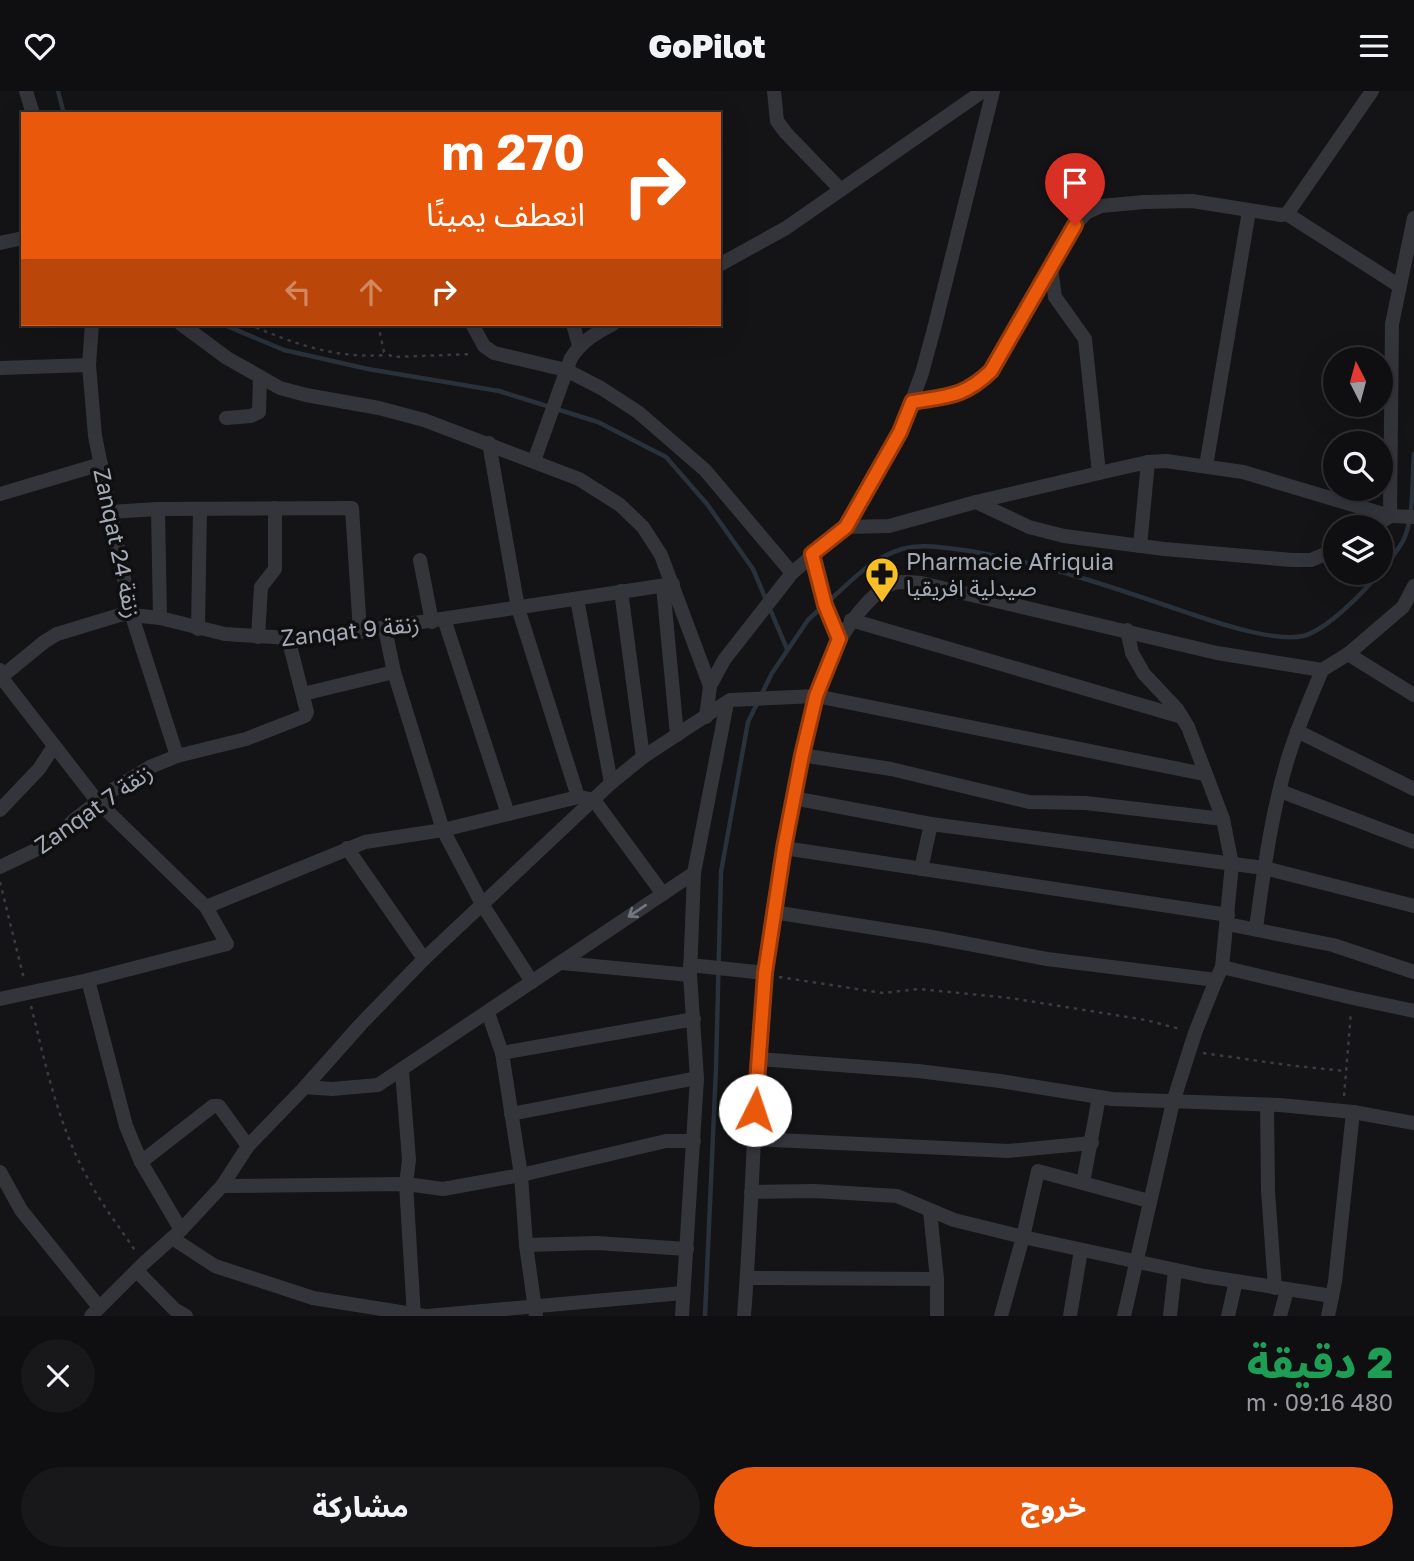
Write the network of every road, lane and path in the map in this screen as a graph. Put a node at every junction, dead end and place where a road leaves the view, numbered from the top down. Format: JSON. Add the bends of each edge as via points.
{"nodes":[{"id":1,"x":26,"y":91,"type":"edge"},
{"id":2,"x":774,"y":91,"type":"edge"},
{"id":3,"x":983,"y":91,"type":"edge"},
{"id":4,"x":993,"y":91,"type":"edge"},
{"id":5,"x":1372,"y":91,"type":"edge"},
{"id":6,"x":32,"y":112,"type":"edge"},
{"id":7,"x":841,"y":190,"type":"junction"},
{"id":8,"x":1249,"y":211,"type":"junction"},
{"id":9,"x":1287,"y":213,"type":"junction"},
{"id":10,"x":1414,"y":218,"type":"edge"},
{"id":11,"x":21,"y":238,"type":"edge"},
{"id":12,"x":0,"y":243,"type":"edge"},
{"id":13,"x":721,"y":264,"type":"edge"},
{"id":14,"x":1051,"y":268,"type":"junction"},
{"id":15,"x":1398,"y":285,"type":"junction"},
{"id":16,"x":92,"y":326,"type":"edge"},
{"id":17,"x":184,"y":326,"type":"edge"},
{"id":18,"x":253,"y":326,"type":"edge"},
{"id":19,"x":380,"y":326,"type":"edge"},
{"id":20,"x":473,"y":326,"type":"edge"},
{"id":21,"x":574,"y":326,"type":"edge"},
{"id":22,"x":609,"y":326,"type":"edge"},
{"id":23,"x":579,"y":346,"type":"junction"},
{"id":24,"x":494,"y":353,"type":"junction"},
{"id":25,"x":387,"y":355,"type":"junction"},
{"id":26,"x":89,"y":365,"type":"junction"},
{"id":27,"x":0,"y":368,"type":"edge"},
{"id":28,"x":566,"y":370,"type":"junction"},
{"id":29,"x":260,"y":377,"type":"junction"},
{"id":30,"x":912,"y":402,"type":"junction"},
{"id":31,"x":226,"y":418,"type":"dead end"},
{"id":32,"x":489,"y":443,"type":"junction"},
{"id":33,"x":534,"y":461,"type":"junction"},
{"id":34,"x":1148,"y":462,"type":"junction"},
{"id":35,"x":101,"y":464,"type":"junction"},
{"id":36,"x":1206,"y":465,"type":"junction"},
{"id":37,"x":1099,"y":473,"type":"junction"},
{"id":38,"x":0,"y":494,"type":"edge"},
{"id":39,"x":976,"y":502,"type":"junction"},
{"id":40,"x":275,"y":508,"type":"junction"},
{"id":41,"x":158,"y":509,"type":"junction"},
{"id":42,"x":200,"y":509,"type":"junction"},
{"id":43,"x":110,"y":512,"type":"junction"},
{"id":44,"x":1402,"y":517,"type":"edge"},
{"id":45,"x":846,"y":527,"type":"junction"},
{"id":46,"x":1140,"y":547,"type":"junction"},
{"id":47,"x":812,"y":554,"type":"junction"},
{"id":48,"x":1323,"y":555,"type":"edge"},
{"id":49,"x":420,"y":560,"type":"dead end"},
{"id":50,"x":792,"y":573,"type":"junction"},
{"id":51,"x":668,"y":585,"type":"junction"},
{"id":52,"x":1414,"y":586,"type":"edge"},
{"id":53,"x":621,"y":591,"type":"junction"},
{"id":54,"x":577,"y":599,"type":"junction"},
{"id":55,"x":518,"y":608,"type":"junction"},
{"id":56,"x":1408,"y":609,"type":"edge"},
{"id":57,"x":131,"y":613,"type":"junction"},
{"id":58,"x":160,"y":618,"type":"junction"},
{"id":59,"x":851,"y":620,"type":"junction"},
{"id":60,"x":438,"y":621,"type":"junction"},
{"id":61,"x":198,"y":629,"type":"junction"},
{"id":62,"x":385,"y":629,"type":"junction"},
{"id":63,"x":1126,"y":630,"type":"junction"},
{"id":64,"x":360,"y":632,"type":"junction"},
{"id":65,"x":258,"y":637,"type":"junction"},
{"id":66,"x":288,"y":638,"type":"junction"},
{"id":67,"x":839,"y":639,"type":"junction"},
{"id":68,"x":1348,"y":654,"type":"junction"},
{"id":69,"x":1322,"y":670,"type":"junction"},
{"id":70,"x":394,"y":671,"type":"junction"},
{"id":71,"x":0,"y":675,"type":"edge"},
{"id":72,"x":710,"y":686,"type":"junction"},
{"id":73,"x":303,"y":694,"type":"junction"},
{"id":74,"x":1414,"y":695,"type":"edge"},
{"id":75,"x":816,"y":696,"type":"junction"},
{"id":76,"x":728,"y":701,"type":"junction"},
{"id":77,"x":706,"y":717,"type":"junction"},
{"id":78,"x":1182,"y":717,"type":"junction"},
{"id":79,"x":1297,"y":731,"type":"junction"},
{"id":80,"x":677,"y":735,"type":"junction"},
{"id":81,"x":54,"y":746,"type":"junction"},
{"id":82,"x":802,"y":755,"type":"junction"},
{"id":83,"x":177,"y":756,"type":"junction"},
{"id":84,"x":643,"y":757,"type":"junction"},
{"id":85,"x":1205,"y":774,"type":"junction"},
{"id":86,"x":611,"y":783,"type":"junction"},
{"id":87,"x":1414,"y":789,"type":"edge"},
{"id":88,"x":1280,"y":791,"type":"junction"},
{"id":89,"x":578,"y":797,"type":"junction"},
{"id":90,"x":793,"y":798,"type":"junction"},
{"id":91,"x":594,"y":800,"type":"junction"},
{"id":92,"x":98,"y":802,"type":"junction"},
{"id":93,"x":0,"y":810,"type":"edge"},
{"id":94,"x":508,"y":814,"type":"junction"},
{"id":95,"x":1223,"y":820,"type":"junction"},
{"id":96,"x":931,"y":824,"type":"junction"},
{"id":97,"x":443,"y":830,"type":"junction"},
{"id":98,"x":1414,"y":842,"type":"edge"},
{"id":99,"x":347,"y":848,"type":"junction"},
{"id":100,"x":784,"y":848,"type":"junction"},
{"id":101,"x":1232,"y":864,"type":"junction"},
{"id":102,"x":0,"y":867,"type":"edge"},
{"id":103,"x":1264,"y":868,"type":"junction"},
{"id":104,"x":921,"y":869,"type":"junction"},
{"id":105,"x":694,"y":873,"type":"junction"},
{"id":106,"x":0,"y":882,"type":"edge"},
{"id":107,"x":663,"y":894,"type":"junction"},
{"id":108,"x":482,"y":904,"type":"junction"},
{"id":109,"x":1414,"y":906,"type":"edge"},
{"id":110,"x":206,"y":907,"type":"junction"},
{"id":111,"x":773,"y":912,"type":"junction"},
{"id":112,"x":1227,"y":919,"type":"junction"},
{"id":113,"x":1256,"y":928,"type":"junction"},
{"id":114,"x":424,"y":959,"type":"junction"},
{"id":115,"x":562,"y":963,"type":"junction"},
{"id":116,"x":690,"y":970,"type":"junction"},
{"id":117,"x":1414,"y":972,"type":"edge"},
{"id":118,"x":765,"y":974,"type":"junction"},
{"id":119,"x":1219,"y":974,"type":"junction"},
{"id":120,"x":88,"y":980,"type":"junction"},
{"id":121,"x":532,"y":982,"type":"junction"},
{"id":122,"x":27,"y":991,"type":"junction"},
{"id":123,"x":0,"y":999,"type":"edge"},
{"id":124,"x":1353,"y":999,"type":"junction"},
{"id":125,"x":1414,"y":1011,"type":"edge"},
{"id":126,"x":488,"y":1013,"type":"junction"},
{"id":127,"x":694,"y":1019,"type":"junction"},
{"id":128,"x":1195,"y":1033,"type":"junction"},
{"id":129,"x":1189,"y":1050,"type":"junction"},
{"id":130,"x":502,"y":1052,"type":"junction"},
{"id":131,"x":758,"y":1059,"type":"junction"},
{"id":132,"x":402,"y":1070,"type":"junction"},
{"id":133,"x":1345,"y":1071,"type":"junction"},
{"id":134,"x":697,"y":1078,"type":"junction"},
{"id":135,"x":305,"y":1087,"type":"junction"},
{"id":136,"x":1099,"y":1097,"type":"junction"},
{"id":137,"x":1173,"y":1102,"type":"junction"},
{"id":138,"x":1267,"y":1105,"type":"junction"},
{"id":139,"x":1348,"y":1112,"type":"junction"},
{"id":140,"x":511,"y":1114,"type":"junction"},
{"id":141,"x":1414,"y":1123,"type":"edge"},
{"id":142,"x":754,"y":1139,"type":"junction"},
{"id":143,"x":694,"y":1141,"type":"junction"},
{"id":144,"x":1092,"y":1143,"type":"junction"},
{"id":145,"x":248,"y":1146,"type":"junction"},
{"id":146,"x":141,"y":1162,"type":"junction"},
{"id":147,"x":0,"y":1172,"type":"edge"},
{"id":148,"x":521,"y":1175,"type":"junction"},
{"id":149,"x":1083,"y":1183,"type":"junction"},
{"id":150,"x":407,"y":1184,"type":"junction"},
{"id":151,"x":222,"y":1186,"type":"junction"},
{"id":152,"x":751,"y":1192,"type":"junction"},
{"id":153,"x":1149,"y":1201,"type":"junction"},
{"id":154,"x":930,"y":1212,"type":"junction"},
{"id":155,"x":177,"y":1234,"type":"junction"},
{"id":156,"x":1023,"y":1237,"type":"junction"},
{"id":157,"x":526,"y":1245,"type":"junction"},
{"id":158,"x":687,"y":1249,"type":"junction"},
{"id":159,"x":1081,"y":1250,"type":"junction"},
{"id":160,"x":1137,"y":1262,"type":"junction"},
{"id":161,"x":140,"y":1267,"type":"junction"},
{"id":162,"x":1175,"y":1270,"type":"junction"},
{"id":163,"x":747,"y":1278,"type":"junction"},
{"id":164,"x":937,"y":1279,"type":"junction"},
{"id":165,"x":1236,"y":1281,"type":"junction"},
{"id":166,"x":1281,"y":1289,"type":"junction"},
{"id":167,"x":683,"y":1293,"type":"junction"},
{"id":168,"x":1332,"y":1296,"type":"junction"},
{"id":169,"x":536,"y":1311,"type":"edge"},
{"id":170,"x":95,"y":1312,"type":"edge"},
{"id":171,"x":420,"y":1315,"type":"edge"},
{"id":172,"x":186,"y":1316,"type":"edge"},
{"id":173,"x":682,"y":1316,"type":"edge"},
{"id":174,"x":744,"y":1316,"type":"edge"},
{"id":175,"x":937,"y":1316,"type":"edge"},
{"id":176,"x":1001,"y":1316,"type":"edge"},
{"id":177,"x":1070,"y":1316,"type":"edge"},
{"id":178,"x":1124,"y":1316,"type":"edge"},
{"id":179,"x":1170,"y":1316,"type":"edge"},
{"id":180,"x":1228,"y":1316,"type":"edge"},
{"id":181,"x":1280,"y":1316,"type":"edge"},
{"id":182,"x":1328,"y":1316,"type":"edge"}],
"edges":[{"from":1,"to":6,"type":"street"},
{"from":2,"to":7,"type":"street","via":[[777,121]]},
{"from":3,"to":7,"type":"street"},
{"from":4,"to":30,"type":"street","via":[[939,313]]},
{"from":5,"to":9,"type":"street"},
{"from":7,"to":13,"type":"street","via":[[786,228]]},
{"from":8,"to":9,"type":"street"},
{"from":8,"to":14,"type":"street","via":[[1192,201],[1101,206],[1075,225]]},
{"from":8,"to":36,"type":"street"},
{"from":9,"to":15,"type":"street"},
{"from":10,"to":15,"type":"street"},
{"from":11,"to":12,"type":"street"},
{"from":14,"to":30,"type":"street","via":[[983,379],[956,395]]},
{"from":14,"to":37,"type":"street","via":[[1055,297],[1085,339]]},
{"from":15,"to":44,"type":"street","via":[[1390,350]]},
{"from":16,"to":26,"type":"street","name":"Zanqat 24 زنقة"},
{"from":17,"to":29,"type":"street"},
{"from":18,"to":25,"type":"path","via":[[324,352]]},
{"from":19,"to":25,"type":"path"},
{"from":20,"to":24,"type":"street","via":[[484,346]]},
{"from":21,"to":23,"type":"street"},
{"from":22,"to":23,"type":"street"},
{"from":23,"to":28,"type":"street"},
{"from":24,"to":25,"type":"path"},
{"from":24,"to":28,"type":"street"},
{"from":26,"to":27,"type":"street"},
{"from":26,"to":35,"type":"street","name":"Zanqat 24 زنقة"},
{"from":28,"to":33,"type":"street"},
{"from":28,"to":50,"type":"street","via":[[629,406],[705,470]]},
{"from":29,"to":31,"type":"street","via":[[259,412]]},
{"from":29,"to":32,"type":"street","via":[[280,388],[379,408]]},
{"from":30,"to":45,"type":"street"},
{"from":32,"to":33,"type":"street"},
{"from":32,"to":55,"type":"street"},
{"from":33,"to":51,"type":"street","via":[[579,479],[620,505],[643,527],[661,555]]},
{"from":34,"to":36,"type":"street"},
{"from":34,"to":37,"type":"street"},
{"from":34,"to":46,"type":"street"},
{"from":35,"to":38,"type":"street"},
{"from":35,"to":43,"type":"street","name":"Zanqat 24 زنقة"},
{"from":36,"to":44,"type":"street"},
{"from":37,"to":39,"type":"street"},
{"from":39,"to":45,"type":"street","via":[[890,526]]},
{"from":39,"to":46,"type":"street","via":[[1045,531]]},
{"from":40,"to":42,"type":"street"},
{"from":40,"to":64,"type":"street","via":[[352,508]]},
{"from":40,"to":65,"type":"street","via":[[275,569],[261,587]]},
{"from":41,"to":42,"type":"street"},
{"from":41,"to":43,"type":"street"},
{"from":41,"to":58,"type":"street"},
{"from":42,"to":61,"type":"street"},
{"from":43,"to":57,"type":"street","name":"Zanqat 24 زنقة"},
{"from":45,"to":47,"type":"street"},
{"from":46,"to":48,"type":"street","via":[[1293,560]]},
{"from":47,"to":50,"type":"street"},
{"from":47,"to":67,"type":"street"},
{"from":49,"to":60,"type":"street"},
{"from":50,"to":72,"type":"street","via":[[724,660]]},
{"from":51,"to":53,"type":"street","name":"Zanqat 9 زنقة"},
{"from":51,"to":72,"type":"street"},
{"from":51,"to":80,"type":"street"},
{"from":52,"to":56,"type":"street"},
{"from":53,"to":54,"type":"street","name":"Zanqat 9 زنقة"},
{"from":53,"to":84,"type":"street"},
{"from":54,"to":55,"type":"street","name":"Zanqat 9 زنقة"},
{"from":54,"to":86,"type":"street"},
{"from":55,"to":60,"type":"street","name":"Zanqat 9 زنقة"},
{"from":55,"to":89,"type":"street"},
{"from":56,"to":68,"type":"street"},
{"from":57,"to":58,"type":"street","name":"Zanqat 9 زنقة"},
{"from":57,"to":71,"type":"street","name":"Zanqat 9 زنقة","via":[[57,634]]},
{"from":57,"to":83,"type":"street","name":"Zanqat 24 زنقة"},
{"from":58,"to":61,"type":"street","name":"Zanqat 9 زنقة"},
{"from":59,"to":63,"type":"street","via":[[878,591],[905,581]]},
{"from":59,"to":67,"type":"street"},
{"from":59,"to":78,"type":"street"},
{"from":60,"to":62,"type":"street","name":"Zanqat 9 زنقة"},
{"from":60,"to":94,"type":"street"},
{"from":61,"to":65,"type":"street","name":"Zanqat 9 زنقة"},
{"from":62,"to":64,"type":"street","name":"Zanqat 9 زنقة"},
{"from":62,"to":70,"type":"street"},
{"from":63,"to":69,"type":"street","via":[[1217,653]]},
{"from":63,"to":78,"type":"street","via":[[1144,674]]},
{"from":64,"to":66,"type":"street","name":"Zanqat 9 زنقة"},
{"from":65,"to":66,"type":"street","name":"Zanqat 9 زنقة"},
{"from":66,"to":73,"type":"street"},
{"from":67,"to":75,"type":"street"},
{"from":68,"to":69,"type":"street"},
{"from":68,"to":74,"type":"street"},
{"from":69,"to":79,"type":"street"},
{"from":70,"to":73,"type":"street"},
{"from":70,"to":97,"type":"street"},
{"from":71,"to":81,"type":"street"},
{"from":72,"to":77,"type":"street"},
{"from":73,"to":83,"type":"street","name":"Zanqat 7 زنقة","via":[[307,714],[246,739]]},
{"from":75,"to":76,"type":"street"},
{"from":75,"to":82,"type":"street"},
{"from":75,"to":85,"type":"street"},
{"from":76,"to":77,"type":"street"},
{"from":76,"to":105,"type":"street"},
{"from":77,"to":80,"type":"street"},
{"from":78,"to":85,"type":"street"},
{"from":79,"to":87,"type":"street"},
{"from":79,"to":88,"type":"street"},
{"from":80,"to":84,"type":"street"},
{"from":81,"to":92,"type":"street"},
{"from":81,"to":93,"type":"street"},
{"from":82,"to":90,"type":"street"},
{"from":82,"to":95,"type":"street","via":[[891,769],[1029,802],[1086,803]]},
{"from":83,"to":92,"type":"street","name":"Zanqat 7 زنقة","via":[[130,778]]},
{"from":84,"to":86,"type":"street"},
{"from":85,"to":95,"type":"street"},
{"from":86,"to":91,"type":"street"},
{"from":88,"to":98,"type":"street"},
{"from":88,"to":103,"type":"street"},
{"from":89,"to":91,"type":"street"},
{"from":89,"to":94,"type":"street"},
{"from":90,"to":96,"type":"street"},
{"from":90,"to":100,"type":"street"},
{"from":91,"to":107,"type":"street"},
{"from":91,"to":108,"type":"street"},
{"from":92,"to":102,"type":"street","name":"Zanqat 7 زنقة","via":[[52,842]]},
{"from":92,"to":110,"type":"street"},
{"from":94,"to":97,"type":"street"},
{"from":95,"to":101,"type":"street"},
{"from":96,"to":101,"type":"street"},
{"from":96,"to":104,"type":"street"},
{"from":97,"to":99,"type":"street"},
{"from":97,"to":108,"type":"street"},
{"from":99,"to":110,"type":"street"},
{"from":99,"to":114,"type":"street"},
{"from":100,"to":104,"type":"street"},
{"from":100,"to":111,"type":"street"},
{"from":101,"to":103,"type":"street"},
{"from":101,"to":112,"type":"street"},
{"from":103,"to":109,"type":"street"},
{"from":103,"to":113,"type":"street"},
{"from":104,"to":112,"type":"street"},
{"from":105,"to":107,"type":"street"},
{"from":105,"to":116,"type":"street"},
{"from":106,"to":122,"type":"path"},
{"from":107,"to":115,"type":"street","one_way":true},
{"from":108,"to":114,"type":"street"},
{"from":108,"to":121,"type":"street"},
{"from":110,"to":120,"type":"street","via":[[227,944]]},
{"from":111,"to":118,"type":"street"},
{"from":111,"to":119,"type":"street","via":[[1047,959]]},
{"from":112,"to":113,"type":"street"},
{"from":112,"to":119,"type":"street"},
{"from":113,"to":117,"type":"street","via":[[1359,952]]},
{"from":114,"to":135,"type":"street"},
{"from":115,"to":116,"type":"street"},
{"from":115,"to":121,"type":"street"},
{"from":116,"to":118,"type":"street","via":[[711,967]]},
{"from":116,"to":127,"type":"street"},
{"from":118,"to":128,"type":"path","via":[[883,993],[919,989],[1010,998],[1146,1020]]},
{"from":118,"to":131,"type":"street"},
{"from":119,"to":124,"type":"street"},
{"from":119,"to":128,"type":"street"},
{"from":120,"to":122,"type":"street"},
{"from":120,"to":146,"type":"street","via":[[126,1126]]},
{"from":121,"to":126,"type":"street"},
{"from":122,"to":123,"type":"street"},
{"from":122,"to":161,"type":"path","via":[[68,1135]]},
{"from":124,"to":125,"type":"street"},
{"from":124,"to":133,"type":"path"},
{"from":126,"to":130,"type":"street"},
{"from":126,"to":132,"type":"street"},
{"from":127,"to":130,"type":"street"},
{"from":127,"to":134,"type":"street"},
{"from":128,"to":129,"type":"street"},
{"from":129,"to":133,"type":"path"},
{"from":129,"to":137,"type":"street"},
{"from":130,"to":140,"type":"street"},
{"from":131,"to":136,"type":"street","via":[[918,1071]]},
{"from":131,"to":142,"type":"street"},
{"from":132,"to":135,"type":"street","via":[[378,1085]]},
{"from":132,"to":150,"type":"street","via":[[410,1160]]},
{"from":133,"to":139,"type":"path"},
{"from":134,"to":140,"type":"street"},
{"from":134,"to":143,"type":"street"},
{"from":135,"to":145,"type":"street"},
{"from":136,"to":137,"type":"street"},
{"from":136,"to":144,"type":"street"},
{"from":137,"to":138,"type":"street"},
{"from":137,"to":153,"type":"street"},
{"from":138,"to":139,"type":"street"},
{"from":138,"to":166,"type":"street","via":[[1268,1191]]},
{"from":139,"to":141,"type":"street"},
{"from":139,"to":168,"type":"street"},
{"from":140,"to":148,"type":"street"},
{"from":142,"to":144,"type":"street","via":[[1008,1151]]},
{"from":142,"to":152,"type":"street"},
{"from":143,"to":148,"type":"street","via":[[666,1141]]},
{"from":143,"to":158,"type":"street"},
{"from":144,"to":149,"type":"street"},
{"from":145,"to":146,"type":"street","via":[[219,1106],[213,1106]]},
{"from":145,"to":151,"type":"street"},
{"from":146,"to":155,"type":"street"},
{"from":147,"to":170,"type":"street","via":[[20,1210]]},
{"from":148,"to":150,"type":"street","via":[[443,1189]]},
{"from":148,"to":157,"type":"street"},
{"from":149,"to":153,"type":"street"},
{"from":149,"to":156,"type":"street","via":[[1037,1172]]},
{"from":150,"to":151,"type":"street"},
{"from":150,"to":171,"type":"street"},
{"from":151,"to":155,"type":"street"},
{"from":152,"to":154,"type":"street","via":[[897,1196]]},
{"from":152,"to":163,"type":"street"},
{"from":153,"to":160,"type":"street"},
{"from":154,"to":156,"type":"street"},
{"from":154,"to":164,"type":"street"},
{"from":155,"to":161,"type":"street"},
{"from":155,"to":171,"type":"street","via":[[215,1266],[313,1298]]},
{"from":156,"to":159,"type":"street"},
{"from":156,"to":176,"type":"street"},
{"from":157,"to":158,"type":"street","via":[[597,1243]]},
{"from":157,"to":169,"type":"street"},
{"from":158,"to":167,"type":"street"},
{"from":159,"to":160,"type":"street"},
{"from":159,"to":177,"type":"street"},
{"from":160,"to":162,"type":"street"},
{"from":160,"to":178,"type":"street"},
{"from":161,"to":170,"type":"street"},
{"from":161,"to":172,"type":"street","via":[[174,1309]]},
{"from":162,"to":165,"type":"street"},
{"from":162,"to":179,"type":"street"},
{"from":163,"to":164,"type":"street"},
{"from":163,"to":174,"type":"street"},
{"from":164,"to":175,"type":"street"},
{"from":165,"to":166,"type":"street"},
{"from":165,"to":180,"type":"street"},
{"from":166,"to":168,"type":"street"},
{"from":166,"to":181,"type":"street"},
{"from":167,"to":169,"type":"street"},
{"from":167,"to":173,"type":"street"},
{"from":168,"to":182,"type":"street"},
{"from":169,"to":171,"type":"street"}]}
